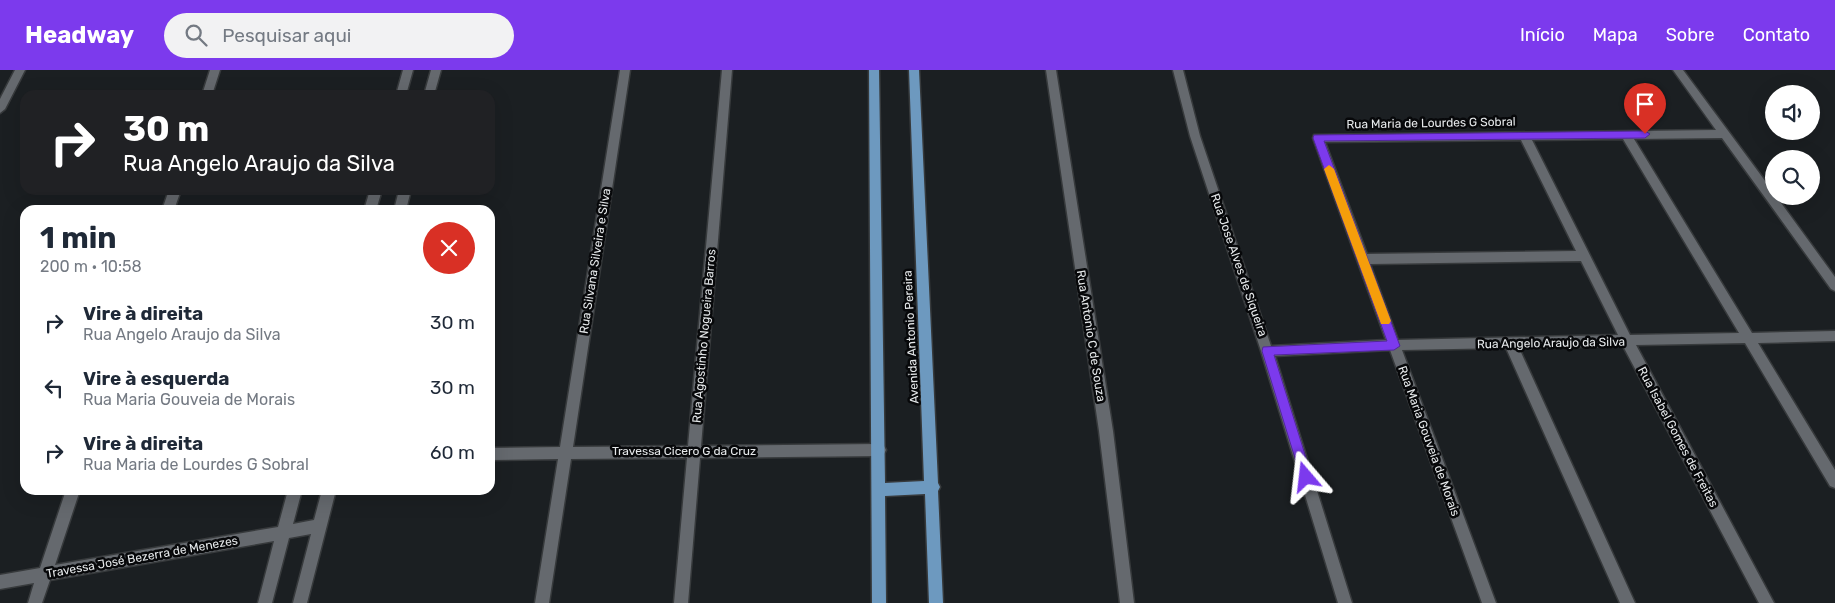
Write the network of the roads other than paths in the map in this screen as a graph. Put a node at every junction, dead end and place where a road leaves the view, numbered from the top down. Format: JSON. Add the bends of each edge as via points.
{"nodes":[{"id":1,"x":20,"y":70,"type":"edge"},
{"id":2,"x":215,"y":70,"type":"edge"},
{"id":3,"x":408,"y":70,"type":"edge"},
{"id":4,"x":436,"y":70,"type":"edge"},
{"id":5,"x":625,"y":70,"type":"edge"},
{"id":6,"x":727,"y":70,"type":"edge"},
{"id":7,"x":874,"y":70,"type":"edge"},
{"id":8,"x":914,"y":70,"type":"edge"},
{"id":9,"x":1051,"y":70,"type":"edge"},
{"id":10,"x":1178,"y":70,"type":"edge"},
{"id":11,"x":1678,"y":70,"type":"edge"},
{"id":12,"x":209,"y":90,"type":"edge"},
{"id":13,"x":402,"y":90,"type":"edge"},
{"id":14,"x":431,"y":90,"type":"edge"},
{"id":15,"x":0,"y":109,"type":"edge"},
{"id":16,"x":1724,"y":134,"type":"junction"},
{"id":17,"x":1524,"y":135,"type":"junction"},
{"id":18,"x":1626,"y":135,"type":"junction"},
{"id":19,"x":1318,"y":138,"type":"joint"},
{"id":20,"x":1584,"y":256,"type":"junction"},
{"id":21,"x":1363,"y":258,"type":"junction"},
{"id":22,"x":1835,"y":286,"type":"edge"},
{"id":23,"x":1835,"y":336,"type":"edge"},
{"id":24,"x":1747,"y":339,"type":"junction"},
{"id":25,"x":1627,"y":341,"type":"junction"},
{"id":26,"x":1511,"y":344,"type":"junction"},
{"id":27,"x":1394,"y":346,"type":"junction"},
{"id":28,"x":1267,"y":351,"type":"junction"},
{"id":29,"x":879,"y":450,"type":"junction"},
{"id":30,"x":694,"y":451,"type":"junction"},
{"id":31,"x":565,"y":452,"type":"junction"},
{"id":32,"x":495,"y":454,"type":"edge"},
{"id":33,"x":1835,"y":482,"type":"edge"},
{"id":34,"x":933,"y":488,"type":"junction"},
{"id":35,"x":879,"y":490,"type":"junction"},
{"id":36,"x":71,"y":495,"type":"edge"},
{"id":37,"x":295,"y":495,"type":"edge"},
{"id":38,"x":328,"y":495,"type":"edge"},
{"id":39,"x":320,"y":526,"type":"junction"},
{"id":40,"x":284,"y":532,"type":"junction"},
{"id":41,"x":44,"y":575,"type":"junction"},
{"id":42,"x":0,"y":582,"type":"edge"},
{"id":43,"x":35,"y":603,"type":"edge"},
{"id":44,"x":265,"y":603,"type":"edge"},
{"id":45,"x":300,"y":603,"type":"edge"},
{"id":46,"x":542,"y":603,"type":"edge"},
{"id":47,"x":682,"y":603,"type":"edge"},
{"id":48,"x":879,"y":603,"type":"edge"},
{"id":49,"x":936,"y":603,"type":"edge"},
{"id":50,"x":1126,"y":603,"type":"edge"},
{"id":51,"x":1345,"y":603,"type":"edge"},
{"id":52,"x":1489,"y":603,"type":"edge"},
{"id":53,"x":1628,"y":603,"type":"edge"},
{"id":54,"x":1766,"y":603,"type":"edge"}],
"edges":[{"from":1,"to":15,"type":"street"},
{"from":2,"to":12,"type":"street"},
{"from":3,"to":13,"type":"street"},
{"from":4,"to":14,"type":"street"},
{"from":5,"to":31,"type":"street","name":"Rua Silvana Silveira e Silva"},
{"from":6,"to":30,"type":"street","name":"Rua Agostinho Nogueira Barros"},
{"from":7,"to":29,"type":"main road"},
{"from":8,"to":34,"type":"main road","name":"Avenida Antonio Pereira"},
{"from":9,"to":50,"type":"street","name":"Rua Antonio C de Souza","via":[[1106,431]]},
{"from":10,"to":28,"type":"street","name":"Rua Jose Alves de Siqueira","via":[[1195,136]]},
{"from":11,"to":16,"type":"street"},
{"from":16,"to":18,"type":"street","name":"Rua Maria de Lourdes G Sobral"},
{"from":16,"to":22,"type":"street"},
{"from":17,"to":18,"type":"street","name":"Rua Maria de Lourdes G Sobral"},
{"from":17,"to":19,"type":"street","name":"Rua Maria de Lourdes G Sobral"},
{"from":17,"to":20,"type":"street","name":"Rua Isabel Gomes de Freitas"},
{"from":18,"to":24,"type":"street"},
{"from":19,"to":21,"type":"street","name":"Rua Maria Gouveia de Morais"},
{"from":20,"to":21,"type":"street"},
{"from":20,"to":25,"type":"street","name":"Rua Isabel Gomes de Freitas"},
{"from":21,"to":27,"type":"street","name":"Rua Maria Gouveia de Morais"},
{"from":23,"to":24,"type":"street","name":"Rua Angelo Araujo da Silva"},
{"from":24,"to":25,"type":"street","name":"Rua Angelo Araujo da Silva"},
{"from":24,"to":33,"type":"street"},
{"from":25,"to":26,"type":"street","name":"Rua Angelo Araujo da Silva"},
{"from":25,"to":54,"type":"street","name":"Rua Isabel Gomes de Freitas"},
{"from":26,"to":27,"type":"street","name":"Rua Angelo Araujo da Silva"},
{"from":26,"to":53,"type":"street"},
{"from":27,"to":28,"type":"street","name":"Rua Angelo Araujo da Silva"},
{"from":27,"to":52,"type":"street","name":"Rua Maria Gouveia de Morais"},
{"from":28,"to":51,"type":"street","name":"Rua Jose Alves de Siqueira"},
{"from":29,"to":30,"type":"street","name":"Travessa Cicero G da Cruz"},
{"from":29,"to":35,"type":"main road"},
{"from":30,"to":31,"type":"street","name":"Travessa Cicero G da Cruz"},
{"from":30,"to":47,"type":"street","name":"Rua Agostinho Nogueira Barros"},
{"from":31,"to":32,"type":"street","name":"Travessa Cicero G da Cruz"},
{"from":31,"to":46,"type":"street","name":"Rua Silvana Silveira e Silva"},
{"from":34,"to":35,"type":"main road"},
{"from":34,"to":49,"type":"main road","name":"Avenida Antonio Pereira"},
{"from":35,"to":48,"type":"main road"},
{"from":36,"to":41,"type":"street"},
{"from":37,"to":40,"type":"street"},
{"from":38,"to":39,"type":"street"},
{"from":39,"to":40,"type":"street","name":"Travessa José Bezerra de Menezes"},
{"from":39,"to":45,"type":"street"},
{"from":40,"to":41,"type":"street","name":"Travessa José Bezerra de Menezes"},
{"from":40,"to":44,"type":"street"},
{"from":41,"to":42,"type":"street","name":"Travessa José Bezerra de Menezes"},
{"from":41,"to":43,"type":"street"}]}
